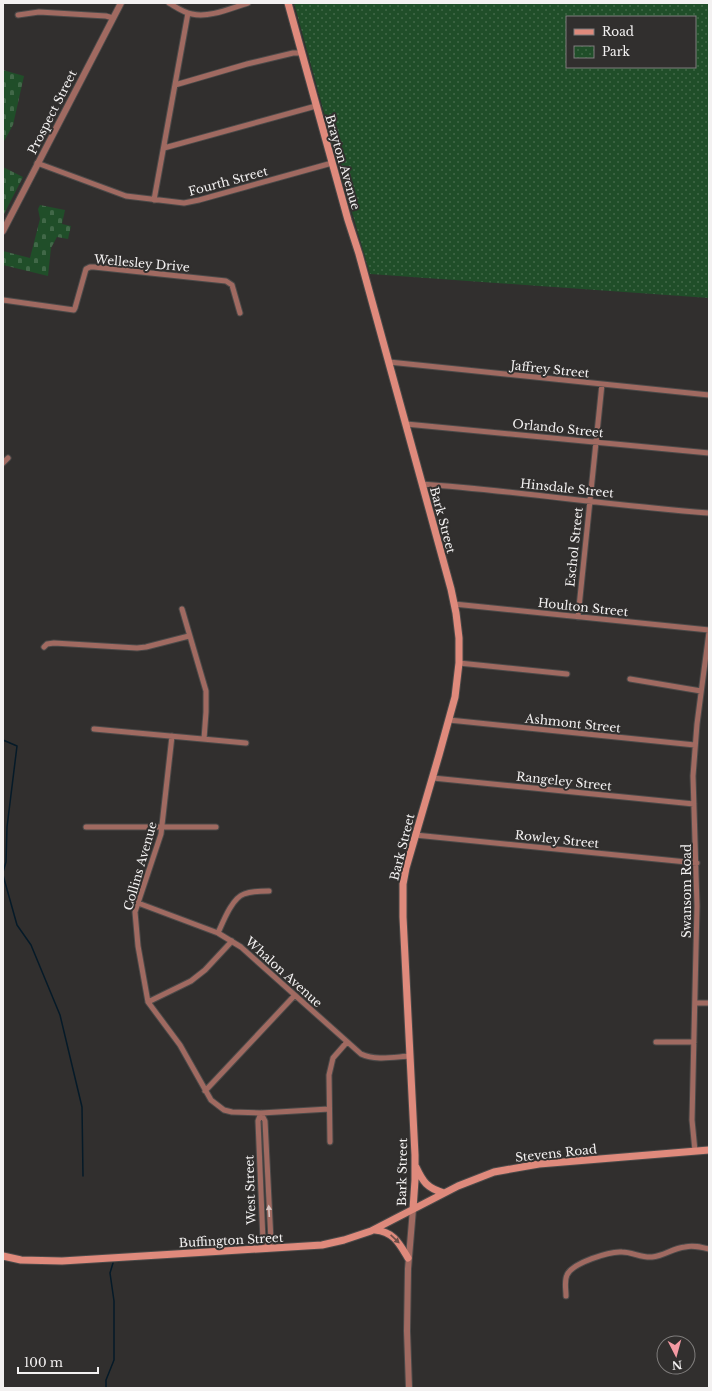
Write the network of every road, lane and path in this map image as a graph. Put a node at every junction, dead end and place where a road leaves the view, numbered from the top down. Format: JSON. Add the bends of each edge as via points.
{"nodes":[{"id":1,"x":121,"y":3,"type":"edge"},
{"id":2,"x":169,"y":3,"type":"edge"},
{"id":3,"x":248,"y":3,"type":"edge"},
{"id":4,"x":288,"y":3,"type":"edge"},
{"id":5,"x":188,"y":13,"type":"junction"},
{"id":6,"x":18,"y":15,"type":"dead end"},
{"id":7,"x":113,"y":18,"type":"junction"},
{"id":8,"x":302,"y":53,"type":"junction"},
{"id":9,"x":175,"y":85,"type":"junction"},
{"id":10,"x":316,"y":106,"type":"junction"},
{"id":11,"x":164,"y":148,"type":"junction"},
{"id":12,"x":37,"y":163,"type":"junction"},
{"id":13,"x":332,"y":163,"type":"junction"},
{"id":14,"x":154,"y":200,"type":"junction"},
{"id":15,"x":3,"y":231,"type":"edge"},
{"id":16,"x":3,"y":300,"type":"edge"},
{"id":17,"x":240,"y":313,"type":"dead end"},
{"id":18,"x":379,"y":326,"type":"joint"},
{"id":19,"x":389,"y":362,"type":"junction"},
{"id":20,"x":602,"y":384,"type":"junction"},
{"id":21,"x":709,"y":395,"type":"edge"},
{"id":22,"x":406,"y":424,"type":"junction"},
{"id":23,"x":596,"y":442,"type":"junction"},
{"id":24,"x":709,"y":453,"type":"edge"},
{"id":25,"x":8,"y":458,"type":"dead end"},
{"id":26,"x":3,"y":463,"type":"edge"},
{"id":27,"x":422,"y":484,"type":"junction"},
{"id":28,"x":589,"y":501,"type":"junction"},
{"id":29,"x":709,"y":513,"type":"edge"},
{"id":30,"x":454,"y":604,"type":"junction"},
{"id":31,"x":182,"y":609,"type":"dead end"},
{"id":32,"x":578,"y":617,"type":"junction"},
{"id":33,"x":709,"y":631,"type":"edge"},
{"id":34,"x":189,"y":636,"type":"junction"},
{"id":35,"x":44,"y":647,"type":"dead end"},
{"id":36,"x":459,"y":664,"type":"junction"},
{"id":37,"x":567,"y":674,"type":"dead end"},
{"id":38,"x":630,"y":678,"type":"dead end"},
{"id":39,"x":701,"y":691,"type":"junction"},
{"id":40,"x":449,"y":720,"type":"junction"},
{"id":41,"x":94,"y":729,"type":"dead end"},
{"id":42,"x":172,"y":736,"type":"junction"},
{"id":43,"x":204,"y":739,"type":"junction"},
{"id":44,"x":246,"y":743,"type":"dead end"},
{"id":45,"x":695,"y":745,"type":"junction"},
{"id":46,"x":433,"y":778,"type":"junction"},
{"id":47,"x":694,"y":804,"type":"junction"},
{"id":48,"x":86,"y":827,"type":"dead end"},
{"id":49,"x":163,"y":827,"type":"junction"},
{"id":50,"x":216,"y":827,"type":"dead end"},
{"id":51,"x":415,"y":834,"type":"junction"},
{"id":52,"x":697,"y":863,"type":"junction"},
{"id":53,"x":269,"y":891,"type":"dead end"},
{"id":54,"x":138,"y":903,"type":"junction"},
{"id":55,"x":218,"y":933,"type":"junction"},
{"id":56,"x":232,"y":941,"type":"junction"},
{"id":57,"x":295,"y":996,"type":"junction"},
{"id":58,"x":148,"y":1002,"type":"junction"},
{"id":59,"x":695,"y":1003,"type":"junction"},
{"id":60,"x":709,"y":1003,"type":"edge"},
{"id":61,"x":347,"y":1042,"type":"junction"},
{"id":62,"x":656,"y":1042,"type":"dead end"},
{"id":63,"x":694,"y":1042,"type":"junction"},
{"id":64,"x":410,"y":1056,"type":"junction"},
{"id":65,"x":206,"y":1092,"type":"junction"},
{"id":66,"x":329,"y":1109,"type":"junction"},
{"id":67,"x":261,"y":1113,"type":"junction"},
{"id":68,"x":330,"y":1142,"type":"dead end"},
{"id":69,"x":709,"y":1150,"type":"edge"},
{"id":70,"x":695,"y":1151,"type":"junction"},
{"id":71,"x":416,"y":1166,"type":"junction"},
{"id":72,"x":444,"y":1193,"type":"junction"},
{"id":73,"x":413,"y":1209,"type":"junction"},
{"id":74,"x":375,"y":1230,"type":"junction"},
{"id":75,"x":267,"y":1249,"type":"junction"},
{"id":76,"x":709,"y":1249,"type":"edge"},
{"id":77,"x":3,"y":1256,"type":"edge"},
{"id":78,"x":408,"y":1258,"type":"junction"},
{"id":79,"x":566,"y":1296,"type":"dead end"},
{"id":80,"x":409,"y":1388,"type":"edge"}],
"edges":[{"from":1,"to":7,"type":"street","name":"Prospect Street"},
{"from":2,"to":5,"type":"street"},
{"from":3,"to":5,"type":"street","via":[[213,13]]},
{"from":4,"to":8,"type":"main road","name":"Brayton Avenue"},
{"from":5,"to":9,"type":"street"},
{"from":6,"to":7,"type":"street","via":[[38,12]]},
{"from":7,"to":12,"type":"street","name":"Prospect Street"},
{"from":8,"to":9,"type":"street","via":[[247,64]]},
{"from":8,"to":10,"type":"main road","name":"Brayton Avenue"},
{"from":9,"to":11,"type":"street"},
{"from":10,"to":11,"type":"street"},
{"from":10,"to":13,"type":"main road","name":"Brayton Avenue"},
{"from":11,"to":14,"type":"street"},
{"from":12,"to":14,"type":"street","name":"Fourth Street","via":[[126,196]]},
{"from":12,"to":15,"type":"street","name":"Prospect Street"},
{"from":13,"to":14,"type":"street","name":"Fourth Street","via":[[191,202]]},
{"from":13,"to":18,"type":"main road","name":"Brayton Avenue"},
{"from":16,"to":17,"type":"street","name":"Wellesley Drive","via":[[74,310],[86,269],[94,267],[226,281],[232,285]]},
{"from":18,"to":19,"type":"main road","name":"Bark Street"},
{"from":19,"to":20,"type":"street","name":"Jaffrey Street"},
{"from":19,"to":22,"type":"main road","name":"Bark Street"},
{"from":20,"to":21,"type":"street","name":"Jaffrey Street"},
{"from":20,"to":23,"type":"street","name":"Eschol Street"},
{"from":22,"to":23,"type":"street","name":"Orlando Street"},
{"from":22,"to":27,"type":"main road","name":"Bark Street"},
{"from":23,"to":24,"type":"street","name":"Orlando Street"},
{"from":23,"to":28,"type":"street","name":"Eschol Street"},
{"from":25,"to":26,"type":"street"},
{"from":27,"to":28,"type":"street","name":"Hinsdale Street"},
{"from":27,"to":30,"type":"main road","name":"Bark Street"},
{"from":28,"to":29,"type":"street","name":"Hinsdale Street"},
{"from":28,"to":32,"type":"street","name":"Eschol Street"},
{"from":30,"to":32,"type":"street","name":"Houlton Street"},
{"from":30,"to":36,"type":"main road","name":"Bark Street"},
{"from":31,"to":34,"type":"street"},
{"from":32,"to":33,"type":"street","name":"Houlton Street"},
{"from":33,"to":39,"type":"street","name":"Swansom Road"},
{"from":34,"to":35,"type":"street","via":[[137,648],[54,642]]},
{"from":34,"to":43,"type":"street","via":[[206,691]]},
{"from":36,"to":37,"type":"street"},
{"from":36,"to":40,"type":"main road","name":"Bark Street","via":[[458,683]]},
{"from":38,"to":39,"type":"street"},
{"from":39,"to":45,"type":"street","name":"Swansom Road"},
{"from":40,"to":45,"type":"street","name":"Ashmont Street"},
{"from":40,"to":46,"type":"main road","name":"Bark Street"},
{"from":41,"to":42,"type":"street"},
{"from":42,"to":43,"type":"street"},
{"from":42,"to":49,"type":"street","name":"Collins Avenue"},
{"from":43,"to":44,"type":"street"},
{"from":45,"to":47,"type":"street","name":"Swansom Road"},
{"from":46,"to":47,"type":"street","name":"Rangeley Street"},
{"from":46,"to":51,"type":"main road","name":"Bark Street"},
{"from":47,"to":52,"type":"street","name":"Swansom Road"},
{"from":48,"to":49,"type":"street"},
{"from":49,"to":50,"type":"street"},
{"from":49,"to":54,"type":"street","name":"Collins Avenue"},
{"from":51,"to":52,"type":"street","name":"Rowley Street"},
{"from":51,"to":64,"type":"main road","name":"Bark Street","via":[[403,884],[402,904]]},
{"from":52,"to":59,"type":"street","name":"Swansom Road"},
{"from":53,"to":55,"type":"street","via":[[243,894],[237,898]]},
{"from":54,"to":55,"type":"street","name":"Whalon Avenue"},
{"from":54,"to":58,"type":"street","name":"Collins Avenue","via":[[135,920]]},
{"from":55,"to":56,"type":"street","name":"Whalon Avenue"},
{"from":56,"to":57,"type":"street","name":"Whalon Avenue"},
{"from":56,"to":58,"type":"street","via":[[191,981]]},
{"from":57,"to":61,"type":"street","name":"Whalon Avenue"},
{"from":57,"to":65,"type":"street"},
{"from":58,"to":65,"type":"street","name":"Collins Avenue","via":[[180,1045]]},
{"from":59,"to":60,"type":"street"},
{"from":59,"to":63,"type":"street","name":"Swansom Road"},
{"from":61,"to":64,"type":"street","name":"Whalon Avenue","via":[[361,1054],[370,1057]]},
{"from":61,"to":66,"type":"street","via":[[331,1064]]},
{"from":62,"to":63,"type":"street"},
{"from":63,"to":70,"type":"street","name":"Swansom Road","via":[[692,1120]]},
{"from":64,"to":71,"type":"main road","name":"Bark Street"},
{"from":65,"to":67,"type":"street","name":"Collins Avenue","via":[[211,1100],[224,1110]]},
{"from":66,"to":67,"type":"street","name":"Collins Avenue"},
{"from":66,"to":68,"type":"street"},
{"from":67,"to":75,"type":"street","name":"West Street","via":[[258,1121],[261,1211],[263,1241]]},
{"from":75,"to":67,"type":"street","name":"West Street","one_way":true,"via":[[271,1241],[265,1121]]},
{"from":69,"to":70,"type":"main road","name":"Stevens Road"},
{"from":70,"to":72,"type":"main road","name":"Stevens Road","via":[[539,1164],[482,1176]]},
{"from":71,"to":72,"type":"main road","via":[[426,1184]]},
{"from":71,"to":73,"type":"main road","name":"Bark Street"},
{"from":72,"to":73,"type":"main road","name":"Stevens Road"},
{"from":73,"to":74,"type":"main road","name":"Buffington Street"},
{"from":73,"to":78,"type":"street","name":"Bark Street"},
{"from":74,"to":75,"type":"main road","name":"Buffington Street","via":[[322,1245]]},
{"from":74,"to":78,"type":"main road","one_way":true,"via":[[384,1231],[397,1240]]},
{"from":75,"to":77,"type":"main road","name":"Buffington Street","via":[[62,1261],[21,1260]]},
{"from":76,"to":79,"type":"street","via":[[685,1247],[653,1257],[621,1251],[608,1254],[578,1264],[572,1269],[566,1279]]},
{"from":78,"to":80,"type":"street","name":"Bark Street"}]}
